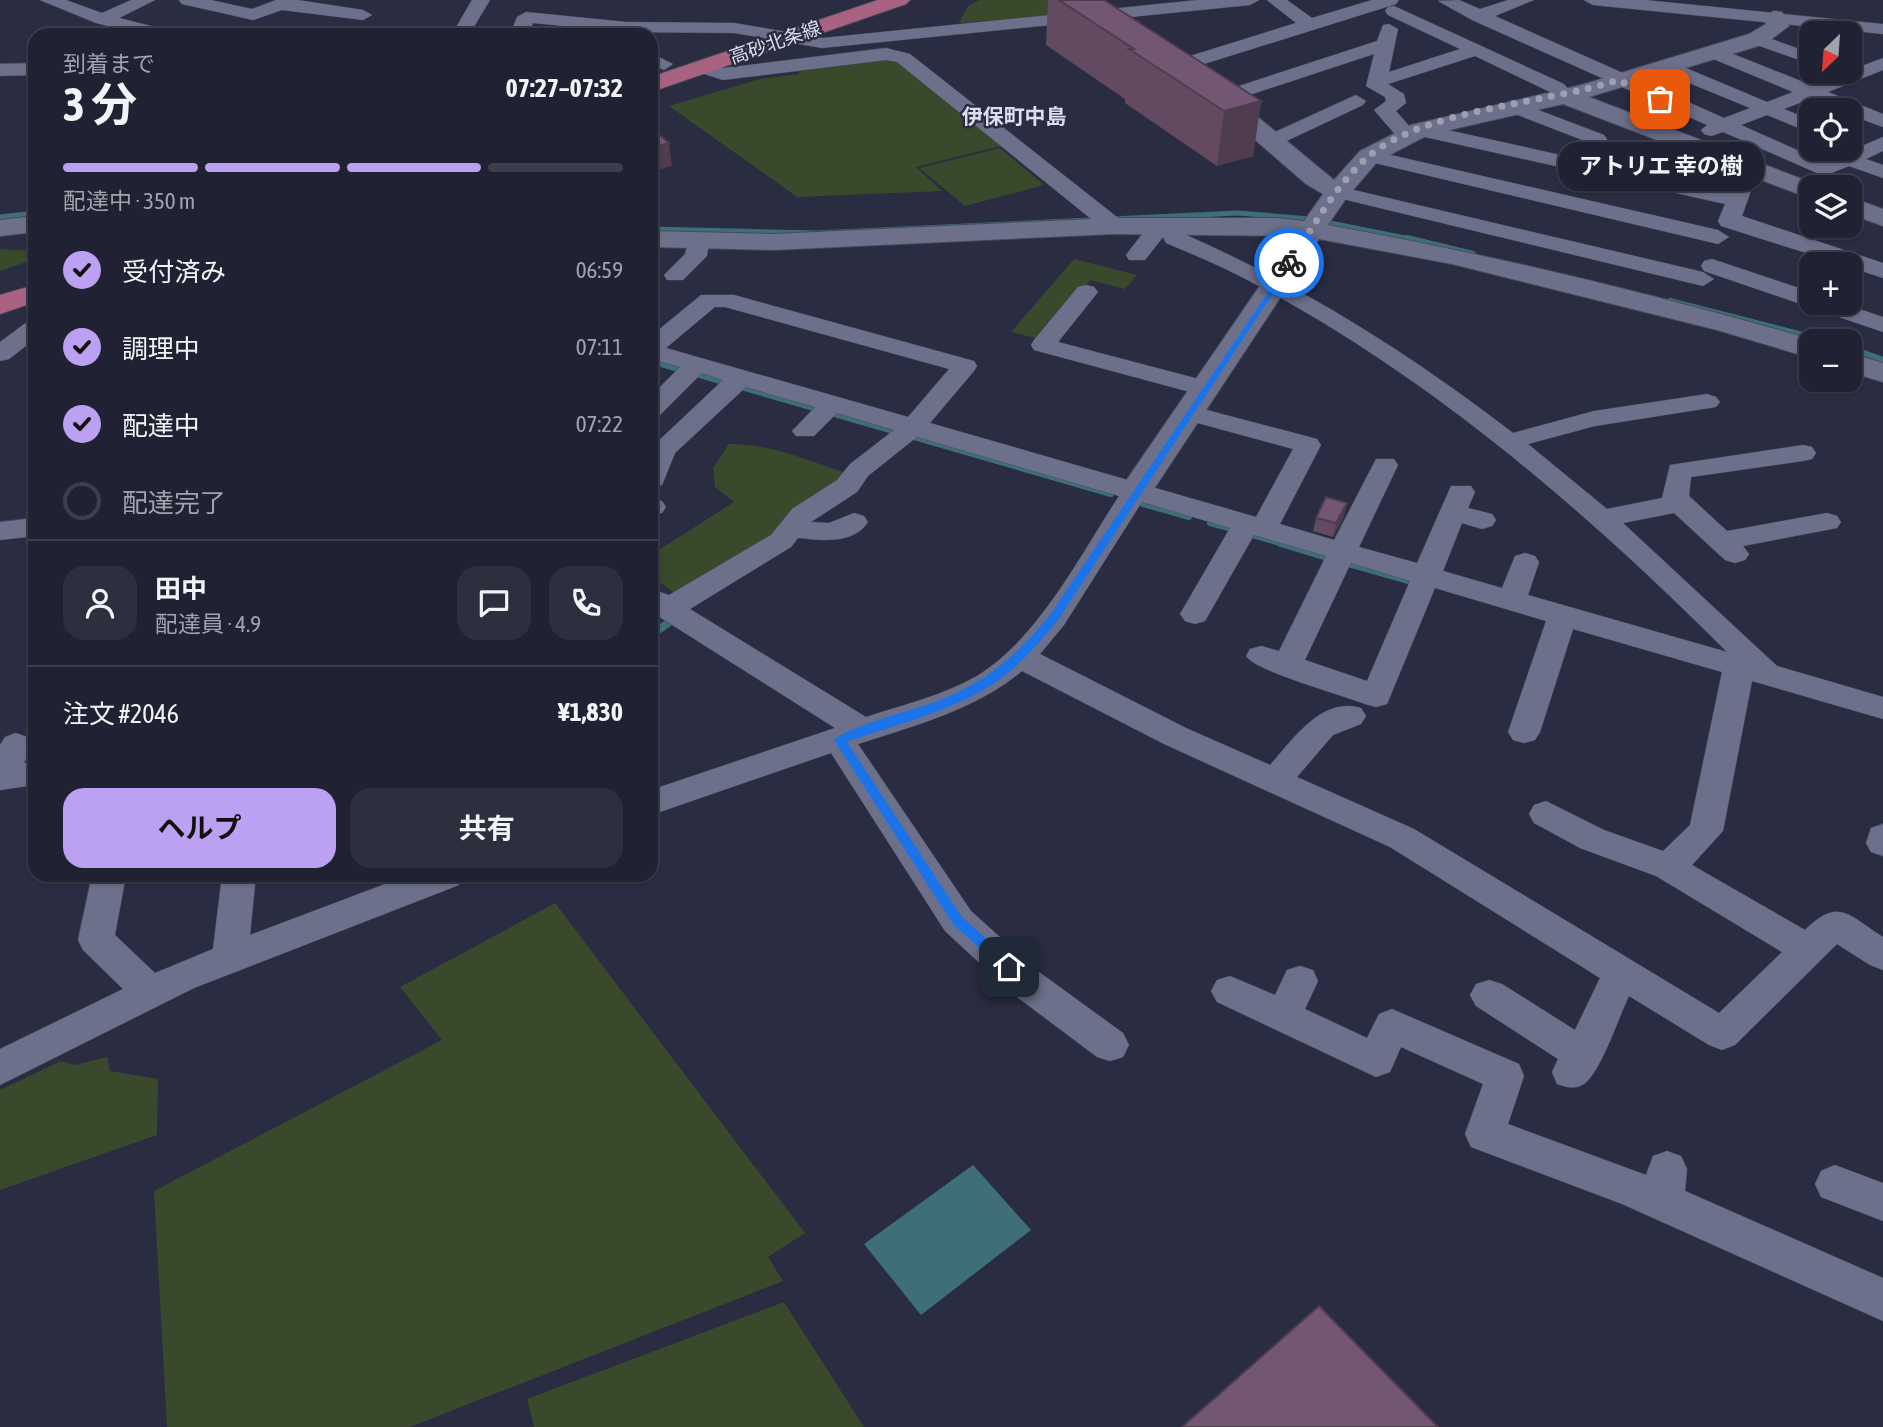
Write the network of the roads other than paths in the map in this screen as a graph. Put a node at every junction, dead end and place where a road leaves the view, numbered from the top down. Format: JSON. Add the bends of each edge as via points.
{"nodes":[{"id":1,"x":49,"y":0,"type":"edge"},
{"id":2,"x":146,"y":0,"type":"edge"},
{"id":3,"x":188,"y":0,"type":"edge"},
{"id":4,"x":481,"y":0,"type":"edge"},
{"id":5,"x":859,"y":0,"type":"edge"},
{"id":6,"x":899,"y":0,"type":"edge"},
{"id":7,"x":1250,"y":0,"type":"edge"},
{"id":8,"x":1276,"y":0,"type":"edge"},
{"id":9,"x":1525,"y":0,"type":"edge"},
{"id":10,"x":1593,"y":0,"type":"edge"},
{"id":11,"x":1447,"y":1,"type":"edge"},
{"id":12,"x":284,"y":2,"type":"edge"},
{"id":13,"x":1393,"y":4,"type":"edge"},
{"id":14,"x":1205,"y":6,"type":"junction"},
{"id":15,"x":1774,"y":8,"type":"edge"},
{"id":16,"x":339,"y":13,"type":"junction"},
{"id":17,"x":363,"y":15,"type":"dead end"},
{"id":18,"x":1124,"y":15,"type":"junction"},
{"id":19,"x":1478,"y":16,"type":"junction"},
{"id":20,"x":102,"y":19,"type":"junction"},
{"id":21,"x":1799,"y":21,"type":"edge"},
{"id":22,"x":1309,"y":25,"type":"junction"},
{"id":23,"x":138,"y":28,"type":"edge"},
{"id":24,"x":321,"y":28,"type":"dead end"},
{"id":25,"x":464,"y":28,"type":"edge"},
{"id":26,"x":522,"y":28,"type":"edge"},
{"id":27,"x":1883,"y":29,"type":"edge"},
{"id":28,"x":1513,"y":32,"type":"junction"},
{"id":29,"x":759,"y":34,"type":"junction"},
{"id":30,"x":786,"y":39,"type":"junction"},
{"id":31,"x":1757,"y":39,"type":"junction"},
{"id":32,"x":1252,"y":44,"type":"junction"},
{"id":33,"x":1385,"y":44,"type":"junction"},
{"id":34,"x":1473,"y":47,"type":"junction"},
{"id":35,"x":1712,"y":52,"type":"junction"},
{"id":36,"x":1799,"y":55,"type":"edge"},
{"id":37,"x":1879,"y":57,"type":"edge"},
{"id":38,"x":658,"y":63,"type":"edge"},
{"id":39,"x":1181,"y":65,"type":"junction"},
{"id":40,"x":1862,"y":66,"type":"edge"},
{"id":41,"x":702,"y":67,"type":"junction"},
{"id":42,"x":1667,"y":67,"type":"junction"},
{"id":43,"x":28,"y":69,"type":"edge"},
{"id":44,"x":0,"y":70,"type":"edge"},
{"id":45,"x":1862,"y":79,"type":"edge"},
{"id":46,"x":1618,"y":80,"type":"junction"},
{"id":47,"x":658,"y":83,"type":"edge"},
{"id":48,"x":1377,"y":83,"type":"junction"},
{"id":49,"x":1826,"y":84,"type":"edge"},
{"id":50,"x":1883,"y":87,"type":"edge"},
{"id":51,"x":1811,"y":91,"type":"junction"},
{"id":52,"x":1564,"y":96,"type":"junction"},
{"id":53,"x":1221,"y":98,"type":"junction"},
{"id":54,"x":1356,"y":101,"type":"junction"},
{"id":55,"x":1511,"y":106,"type":"junction"},
{"id":56,"x":1768,"y":109,"type":"junction"},
{"id":57,"x":1384,"y":110,"type":"junction"},
{"id":58,"x":1883,"y":121,"type":"edge"},
{"id":59,"x":1799,"y":122,"type":"edge"},
{"id":60,"x":1721,"y":126,"type":"junction"},
{"id":61,"x":1588,"y":132,"type":"dead end"},
{"id":62,"x":1413,"y":133,"type":"junction"},
{"id":63,"x":1271,"y":141,"type":"junction"},
{"id":64,"x":1682,"y":142,"type":"junction"},
{"id":65,"x":1862,"y":149,"type":"edge"},
{"id":66,"x":1369,"y":156,"type":"junction"},
{"id":67,"x":1799,"y":159,"type":"edge"},
{"id":68,"x":1803,"y":161,"type":"edge"},
{"id":69,"x":1840,"y":161,"type":"edge"},
{"id":70,"x":1760,"y":172,"type":"junction"},
{"id":71,"x":1883,"y":172,"type":"edge"},
{"id":72,"x":1799,"y":187,"type":"edge"},
{"id":73,"x":1337,"y":192,"type":"junction"},
{"id":74,"x":1862,"y":210,"type":"edge"},
{"id":75,"x":1883,"y":218,"type":"edge"},
{"id":76,"x":1728,"y":219,"type":"junction"},
{"id":77,"x":28,"y":225,"type":"edge"},
{"id":78,"x":1114,"y":226,"type":"junction"},
{"id":79,"x":1166,"y":226,"type":"junction"},
{"id":80,"x":0,"y":228,"type":"edge"},
{"id":81,"x":1312,"y":230,"type":"junction"},
{"id":82,"x":658,"y":243,"type":"edge"},
{"id":83,"x":1138,"y":255,"type":"dead end"},
{"id":84,"x":687,"y":260,"type":"junction"},
{"id":85,"x":658,"y":264,"type":"edge"},
{"id":86,"x":1883,"y":271,"type":"edge"},
{"id":87,"x":1708,"y":273,"type":"junction"},
{"id":88,"x":28,"y":278,"type":"edge"},
{"id":89,"x":1274,"y":284,"type":"junction"},
{"id":90,"x":0,"y":288,"type":"edge"},
{"id":91,"x":1086,"y":292,"type":"dead end"},
{"id":92,"x":28,"y":295,"type":"edge"},
{"id":93,"x":1799,"y":297,"type":"edge"},
{"id":94,"x":0,"y":305,"type":"edge"},
{"id":95,"x":1689,"y":315,"type":"junction"},
{"id":96,"x":1854,"y":315,"type":"edge"},
{"id":97,"x":1883,"y":325,"type":"edge"},
{"id":98,"x":28,"y":332,"type":"edge"},
{"id":99,"x":658,"y":344,"type":"edge"},
{"id":100,"x":1799,"y":346,"type":"edge"},
{"id":101,"x":658,"y":353,"type":"edge"},
{"id":102,"x":0,"y":354,"type":"edge"},
{"id":103,"x":1862,"y":366,"type":"edge"},
{"id":104,"x":692,"y":370,"type":"junction"},
{"id":105,"x":1883,"y":373,"type":"edge"},
{"id":106,"x":735,"y":383,"type":"junction"},
{"id":107,"x":1205,"y":388,"type":"junction"},
{"id":108,"x":1707,"y":402,"type":"dead end"},
{"id":109,"x":658,"y":403,"type":"edge"},
{"id":110,"x":832,"y":404,"type":"junction"},
{"id":111,"x":1188,"y":413,"type":"junction"},
{"id":112,"x":913,"y":427,"type":"junction"},
{"id":113,"x":805,"y":431,"type":"dead end"},
{"id":114,"x":1511,"y":441,"type":"junction"},
{"id":115,"x":1797,"y":458,"type":"dead end"},
{"id":116,"x":658,"y":464,"type":"edge"},
{"id":117,"x":1372,"y":478,"type":"dead end"},
{"id":118,"x":1136,"y":491,"type":"junction"},
{"id":119,"x":1680,"y":503,"type":"junction"},
{"id":120,"x":1603,"y":518,"type":"junction"},
{"id":121,"x":1482,"y":520,"type":"dead end"},
{"id":122,"x":854,"y":522,"type":"dead end"},
{"id":123,"x":28,"y":528,"type":"edge"},
{"id":124,"x":791,"y":528,"type":"junction"},
{"id":125,"x":1249,"y":529,"type":"junction"},
{"id":126,"x":1819,"y":530,"type":"dead end"},
{"id":127,"x":0,"y":531,"type":"edge"},
{"id":128,"x":1342,"y":551,"type":"junction"},
{"id":129,"x":1525,"y":562,"type":"dead end"},
{"id":130,"x":1426,"y":575,"type":"junction"},
{"id":131,"x":1512,"y":600,"type":"junction"},
{"id":132,"x":659,"y":603,"type":"edge"},
{"id":133,"x":1195,"y":614,"type":"dead end"},
{"id":134,"x":1563,"y":615,"type":"junction"},
{"id":135,"x":1020,"y":657,"type":"junction"},
{"id":136,"x":1754,"y":670,"type":"junction"},
{"id":137,"x":1883,"y":708,"type":"edge"},
{"id":138,"x":1350,"y":716,"type":"dead end"},
{"id":139,"x":1524,"y":732,"type":"dead end"},
{"id":140,"x":852,"y":736,"type":"junction"},
{"id":141,"x":16,"y":746,"type":"dead end"},
{"id":142,"x":28,"y":774,"type":"edge"},
{"id":143,"x":1,"y":777,"type":"edge"},
{"id":144,"x":1276,"y":781,"type":"junction"},
{"id":145,"x":658,"y":801,"type":"edge"},
{"id":146,"x":1546,"y":814,"type":"dead end"},
{"id":147,"x":1883,"y":837,"type":"edge"},
{"id":148,"x":1883,"y":843,"type":"edge"},
{"id":149,"x":1668,"y":867,"type":"junction"},
{"id":150,"x":108,"y":882,"type":"edge"},
{"id":151,"x":238,"y":882,"type":"edge"},
{"id":152,"x":426,"y":882,"type":"edge"},
{"id":153,"x":1808,"y":950,"type":"junction"},
{"id":154,"x":1883,"y":955,"type":"edge"},
{"id":155,"x":230,"y":958,"type":"junction"},
{"id":156,"x":1620,"y":974,"type":"junction"},
{"id":157,"x":1230,"y":990,"type":"dead end"},
{"id":158,"x":150,"y":991,"type":"junction"},
{"id":159,"x":1490,"y":993,"type":"dead end"},
{"id":160,"x":1110,"y":1045,"type":"dead end"},
{"id":161,"x":0,"y":1068,"type":"edge"},
{"id":162,"x":1835,"y":1184,"type":"dead end"},
{"id":163,"x":1883,"y":1202,"type":"edge"},
{"id":164,"x":1883,"y":1300,"type":"edge"}],
"edges":[{"from":1,"to":20,"type":"street"},
{"from":2,"to":20,"type":"street"},
{"from":3,"to":12,"type":"street","via":[[253,15]]},
{"from":4,"to":25,"type":"street"},
{"from":5,"to":29,"type":"main road","name":"高砂北条線"},
{"from":6,"to":30,"type":"main road","name":"高砂北条線"},
{"from":7,"to":14,"type":"street"},
{"from":8,"to":22,"type":"street"},
{"from":9,"to":19,"type":"street"},
{"from":10,"to":15,"type":"street"},
{"from":11,"to":19,"type":"street"},
{"from":12,"to":16,"type":"street"},
{"from":13,"to":22,"type":"street"},
{"from":13,"to":33,"type":"street"},
{"from":13,"to":34,"type":"street"},
{"from":14,"to":18,"type":"street"},
{"from":14,"to":32,"type":"street"},
{"from":15,"to":21,"type":"street"},
{"from":15,"to":27,"type":"street"},
{"from":15,"to":31,"type":"street","via":[[1778,26]]},
{"from":16,"to":17,"type":"street"},
{"from":16,"to":24,"type":"street"},
{"from":18,"to":30,"type":"street","via":[[822,43]]},
{"from":18,"to":39,"type":"street"},
{"from":19,"to":28,"type":"street"},
{"from":20,"to":23,"type":"street"},
{"from":22,"to":32,"type":"street"},
{"from":26,"to":29,"type":"street","via":[[526,17],[626,27],[734,28]]},
{"from":28,"to":34,"type":"street"},
{"from":28,"to":46,"type":"street"},
{"from":29,"to":30,"type":"street"},
{"from":29,"to":38,"type":"main road","name":"高砂北条線"},
{"from":30,"to":41,"type":"main road","name":"高砂北条線"},
{"from":31,"to":35,"type":"street"},
{"from":31,"to":36,"type":"street"},
{"from":32,"to":39,"type":"street"},
{"from":33,"to":48,"type":"street"},
{"from":33,"to":53,"type":"street"},
{"from":34,"to":48,"type":"street"},
{"from":34,"to":52,"type":"street","via":[[1557,88]]},
{"from":35,"to":42,"type":"street"},
{"from":35,"to":51,"type":"street"},
{"from":37,"to":40,"type":"street"},
{"from":39,"to":53,"type":"street"},
{"from":41,"to":47,"type":"main road","name":"高砂北条線"},
{"from":41,"to":78,"type":"street","via":[[723,74],[886,54],[903,58]]},
{"from":42,"to":46,"type":"street"},
{"from":42,"to":56,"type":"street"},
{"from":43,"to":44,"type":"street"},
{"from":45,"to":50,"type":"street"},
{"from":46,"to":52,"type":"street"},
{"from":46,"to":60,"type":"street"},
{"from":48,"to":54,"type":"street","via":[[1355,93]]},
{"from":48,"to":57,"type":"street","via":[[1394,94],[1396,103]]},
{"from":49,"to":51,"type":"street"},
{"from":51,"to":56,"type":"street"},
{"from":51,"to":58,"type":"street"},
{"from":52,"to":55,"type":"street"},
{"from":52,"to":64,"type":"street"},
{"from":53,"to":63,"type":"street"},
{"from":54,"to":57,"type":"street"},
{"from":54,"to":63,"type":"street"},
{"from":55,"to":61,"type":"street"},
{"from":55,"to":62,"type":"street"},
{"from":56,"to":59,"type":"street"},
{"from":56,"to":60,"type":"street"},
{"from":57,"to":62,"type":"street"},
{"from":60,"to":64,"type":"street"},
{"from":60,"to":67,"type":"street"},
{"from":62,"to":66,"type":"street"},
{"from":62,"to":76,"type":"street"},
{"from":63,"to":73,"type":"street","via":[[1315,180]]},
{"from":64,"to":70,"type":"street"},
{"from":65,"to":71,"type":"street"},
{"from":66,"to":73,"type":"street"},
{"from":66,"to":76,"type":"street"},
{"from":68,"to":69,"type":"street","via":[[1824,170]]},
{"from":70,"to":72,"type":"street"},
{"from":70,"to":76,"type":"street","via":[[1745,178]]},
{"from":73,"to":81,"type":"street"},
{"from":73,"to":87,"type":"street"},
{"from":74,"to":75,"type":"street"},
{"from":76,"to":86,"type":"street"},
{"from":76,"to":87,"type":"street"},
{"from":77,"to":80,"type":"street"},
{"from":78,"to":79,"type":"street"},
{"from":78,"to":84,"type":"street","via":[[774,242]]},
{"from":79,"to":81,"type":"street","via":[[1226,224]]},
{"from":79,"to":83,"type":"street"},
{"from":79,"to":89,"type":"street","via":[[1174,237]]},
{"from":81,"to":89,"type":"street"},
{"from":81,"to":95,"type":"street","via":[[1452,256]]},
{"from":82,"to":84,"type":"street"},
{"from":84,"to":85,"type":"street"},
{"from":87,"to":93,"type":"street"},
{"from":87,"to":95,"type":"street"},
{"from":88,"to":90,"type":"main road"},
{"from":89,"to":107,"type":"street"},
{"from":89,"to":114,"type":"street"},
{"from":91,"to":107,"type":"street","via":[[1043,345]]},
{"from":92,"to":94,"type":"main road"},
{"from":95,"to":100,"type":"street"},
{"from":96,"to":97,"type":"street"},
{"from":98,"to":102,"type":"street"},
{"from":99,"to":112,"type":"street","via":[[709,300],[726,300],[965,366]]},
{"from":101,"to":104,"type":"street"},
{"from":103,"to":105,"type":"street"},
{"from":104,"to":106,"type":"street"},
{"from":104,"to":109,"type":"street"},
{"from":106,"to":110,"type":"street"},
{"from":106,"to":116,"type":"street","via":[[663,450]]},
{"from":107,"to":111,"type":"street"},
{"from":108,"to":114,"type":"street","via":[[1653,402]]},
{"from":110,"to":112,"type":"street"},
{"from":110,"to":113,"type":"street"},
{"from":111,"to":118,"type":"street"},
{"from":111,"to":125,"type":"street","via":[[1308,444]]},
{"from":112,"to":118,"type":"street"},
{"from":112,"to":124,"type":"street"},
{"from":114,"to":120,"type":"street"},
{"from":115,"to":119,"type":"street","via":[[1670,463],[1675,498]]},
{"from":117,"to":128,"type":"street"},
{"from":118,"to":125,"type":"street"},
{"from":118,"to":135,"type":"street","via":[[1054,618]]},
{"from":119,"to":120,"type":"street"},
{"from":119,"to":126,"type":"street","via":[[1728,547]]},
{"from":120,"to":136,"type":"street"},
{"from":121,"to":130,"type":"street","via":[[1457,502]]},
{"from":122,"to":124,"type":"street","via":[[833,532]]},
{"from":123,"to":127,"type":"street"},
{"from":124,"to":132,"type":"street","via":[[781,541]]},
{"from":125,"to":128,"type":"street"},
{"from":125,"to":133,"type":"street"},
{"from":128,"to":130,"type":"street"},
{"from":128,"to":130,"type":"street","via":[[1273,662],[1376,696]]},
{"from":129,"to":131,"type":"street"},
{"from":130,"to":131,"type":"street"},
{"from":131,"to":134,"type":"street"},
{"from":132,"to":140,"type":"street"},
{"from":134,"to":136,"type":"street"},
{"from":134,"to":139,"type":"street"},
{"from":135,"to":140,"type":"street","via":[[988,682]]},
{"from":135,"to":144,"type":"street","via":[[1175,736]]},
{"from":136,"to":137,"type":"street"},
{"from":136,"to":149,"type":"street","via":[[1706,831]]},
{"from":138,"to":144,"type":"street","via":[[1322,727]]},
{"from":140,"to":145,"type":"street"},
{"from":140,"to":160,"type":"street","via":[[958,921],[1026,983]]},
{"from":141,"to":143,"type":"street"},
{"from":142,"to":143,"type":"street"},
{"from":144,"to":156,"type":"street","via":[[1402,838]]},
{"from":146,"to":149,"type":"street","via":[[1592,839]]},
{"from":147,"to":148,"type":"street"},
{"from":149,"to":153,"type":"street"},
{"from":150,"to":158,"type":"street","via":[[96,940]]},
{"from":151,"to":155,"type":"street"},
{"from":152,"to":155,"type":"street"},
{"from":153,"to":154,"type":"street","via":[[1834,924]]},
{"from":153,"to":156,"type":"street","via":[[1722,1034]]},
{"from":155,"to":158,"type":"street"},
{"from":156,"to":159,"type":"street","via":[[1576,1064]]},
{"from":157,"to":164,"type":"street","via":[[1292,998],[1376,1060],[1392,1025],[1505,1076],[1485,1134],[1665,1185]]},
{"from":158,"to":161,"type":"street"},
{"from":162,"to":163,"type":"street"}]}
